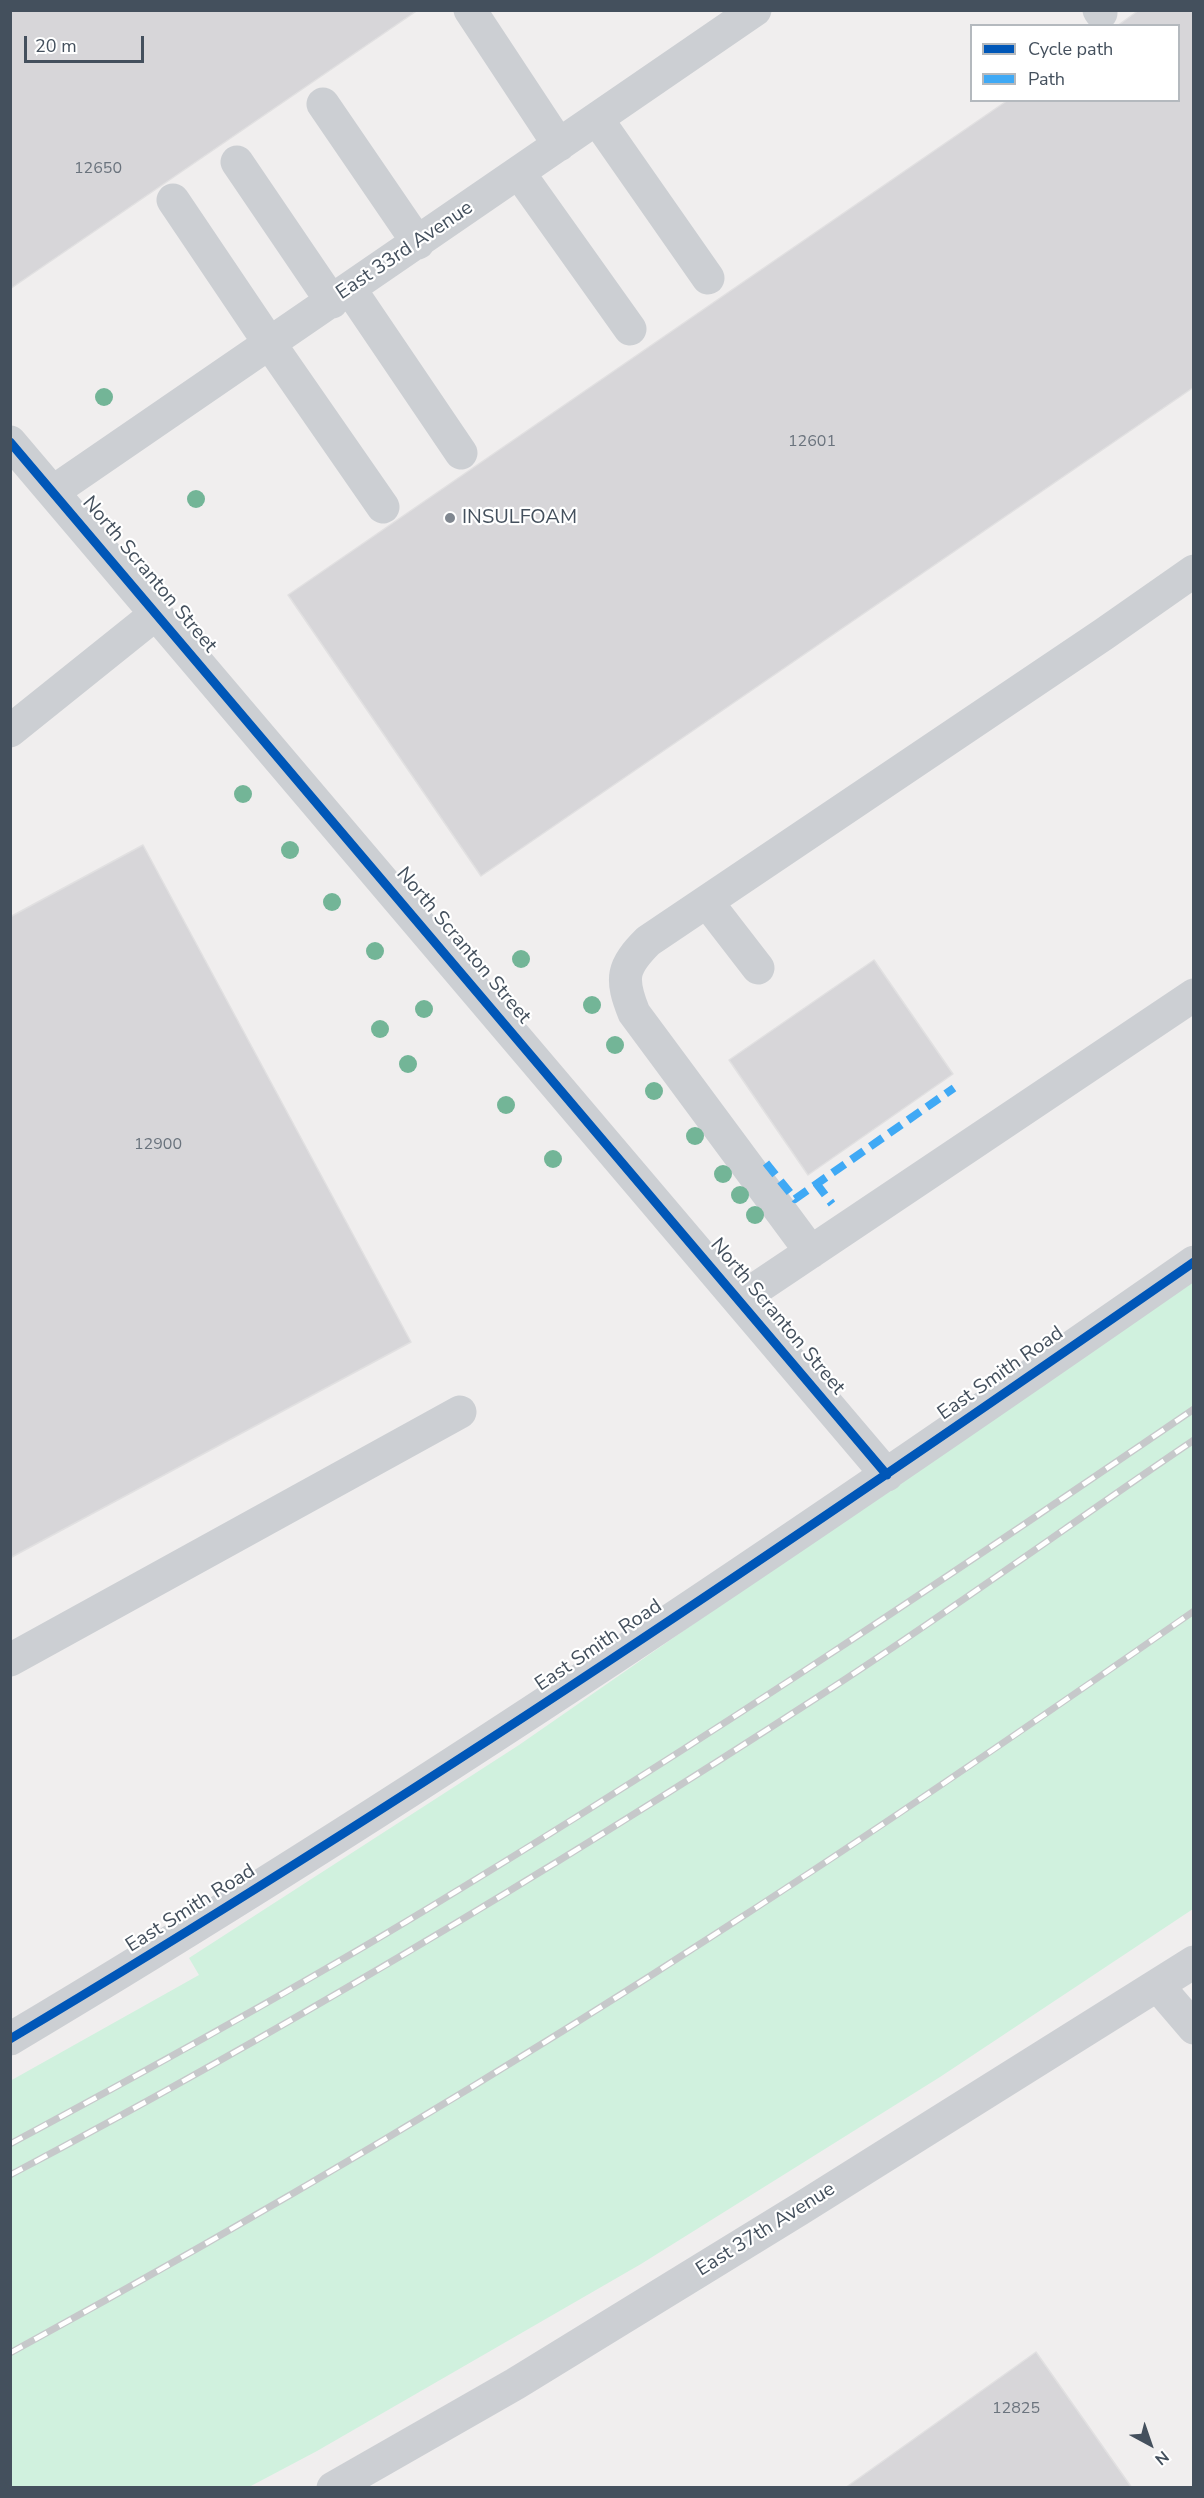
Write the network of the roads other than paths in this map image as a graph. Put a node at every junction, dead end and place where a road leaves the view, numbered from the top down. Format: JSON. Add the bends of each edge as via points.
{"nodes":[{"id":1,"x":470,"y":10,"type":"edge"},
{"id":2,"x":755,"y":10,"type":"edge"},
{"id":3,"x":722,"y":20,"type":"edge"},
{"id":4,"x":323,"y":104,"type":"dead end"},
{"id":5,"x":597,"y":119,"type":"junction"},
{"id":6,"x":559,"y":145,"type":"junction"},
{"id":7,"x":237,"y":162,"type":"dead end"},
{"id":8,"x":519,"y":173,"type":"junction"},
{"id":9,"x":174,"y":200,"type":"dead end"},
{"id":10,"x":418,"y":243,"type":"junction"},
{"id":11,"x":708,"y":278,"type":"dead end"},
{"id":12,"x":341,"y":296,"type":"junction"},
{"id":13,"x":630,"y":329,"type":"dead end"},
{"id":14,"x":270,"y":344,"type":"junction"},
{"id":15,"x":10,"y":442,"type":"edge"},
{"id":16,"x":461,"y":453,"type":"dead end"},
{"id":17,"x":54,"y":491,"type":"junction"},
{"id":18,"x":383,"y":507,"type":"dead end"},
{"id":19,"x":1194,"y":571,"type":"edge"},
{"id":20,"x":158,"y":613,"type":"junction"},
{"id":21,"x":10,"y":731,"type":"edge"},
{"id":22,"x":706,"y":902,"type":"junction"},
{"id":23,"x":758,"y":968,"type":"dead end"},
{"id":24,"x":1194,"y":995,"type":"edge"},
{"id":25,"x":811,"y":1252,"type":"junction"},
{"id":26,"x":1194,"y":1262,"type":"edge"},
{"id":27,"x":739,"y":1300,"type":"junction"},
{"id":28,"x":460,"y":1412,"type":"dead end"},
{"id":29,"x":887,"y":1475,"type":"junction"},
{"id":30,"x":10,"y":1660,"type":"edge"},
{"id":31,"x":1194,"y":1962,"type":"edge"},
{"id":32,"x":1158,"y":1986,"type":"junction"},
{"id":33,"x":1194,"y":2028,"type":"edge"},
{"id":34,"x":10,"y":2039,"type":"edge"},
{"id":35,"x":333,"y":2487,"type":"edge"}],
"edges":[{"from":1,"to":6,"type":"street"},
{"from":2,"to":3,"type":"street","name":"East 33rd Avenue"},
{"from":3,"to":5,"type":"street","name":"East 33rd Avenue"},
{"from":4,"to":10,"type":"street"},
{"from":5,"to":6,"type":"street","name":"East 33rd Avenue"},
{"from":5,"to":11,"type":"street"},
{"from":6,"to":8,"type":"street","name":"East 33rd Avenue"},
{"from":7,"to":12,"type":"street"},
{"from":8,"to":10,"type":"street","name":"East 33rd Avenue"},
{"from":8,"to":13,"type":"street"},
{"from":9,"to":14,"type":"street"},
{"from":10,"to":12,"type":"street","name":"East 33rd Avenue"},
{"from":12,"to":14,"type":"street","name":"East 33rd Avenue"},
{"from":12,"to":16,"type":"street"},
{"from":14,"to":17,"type":"street","name":"East 33rd Avenue"},
{"from":14,"to":18,"type":"street"},
{"from":15,"to":17,"type":"street","name":"North Scranton Street"},
{"from":17,"to":20,"type":"street","name":"North Scranton Street"},
{"from":19,"to":22,"type":"street"},
{"from":20,"to":21,"type":"street"},
{"from":20,"to":27,"type":"street","name":"North Scranton Street"},
{"from":22,"to":23,"type":"street"},
{"from":22,"to":25,"type":"street","via":[[648,941],[629,960],[627,996],[652,1040]]},
{"from":24,"to":25,"type":"street"},
{"from":25,"to":27,"type":"street"},
{"from":26,"to":29,"type":"street","name":"East Smith Road"},
{"from":27,"to":29,"type":"street","name":"North Scranton Street"},
{"from":28,"to":30,"type":"street"},
{"from":29,"to":34,"type":"street","name":"East Smith Road","via":[[353,1830]]},
{"from":31,"to":32,"type":"street","name":"East 37th Avenue"},
{"from":32,"to":33,"type":"street"},
{"from":32,"to":35,"type":"street","name":"East 37th Avenue","via":[[515,2384]]}]}
